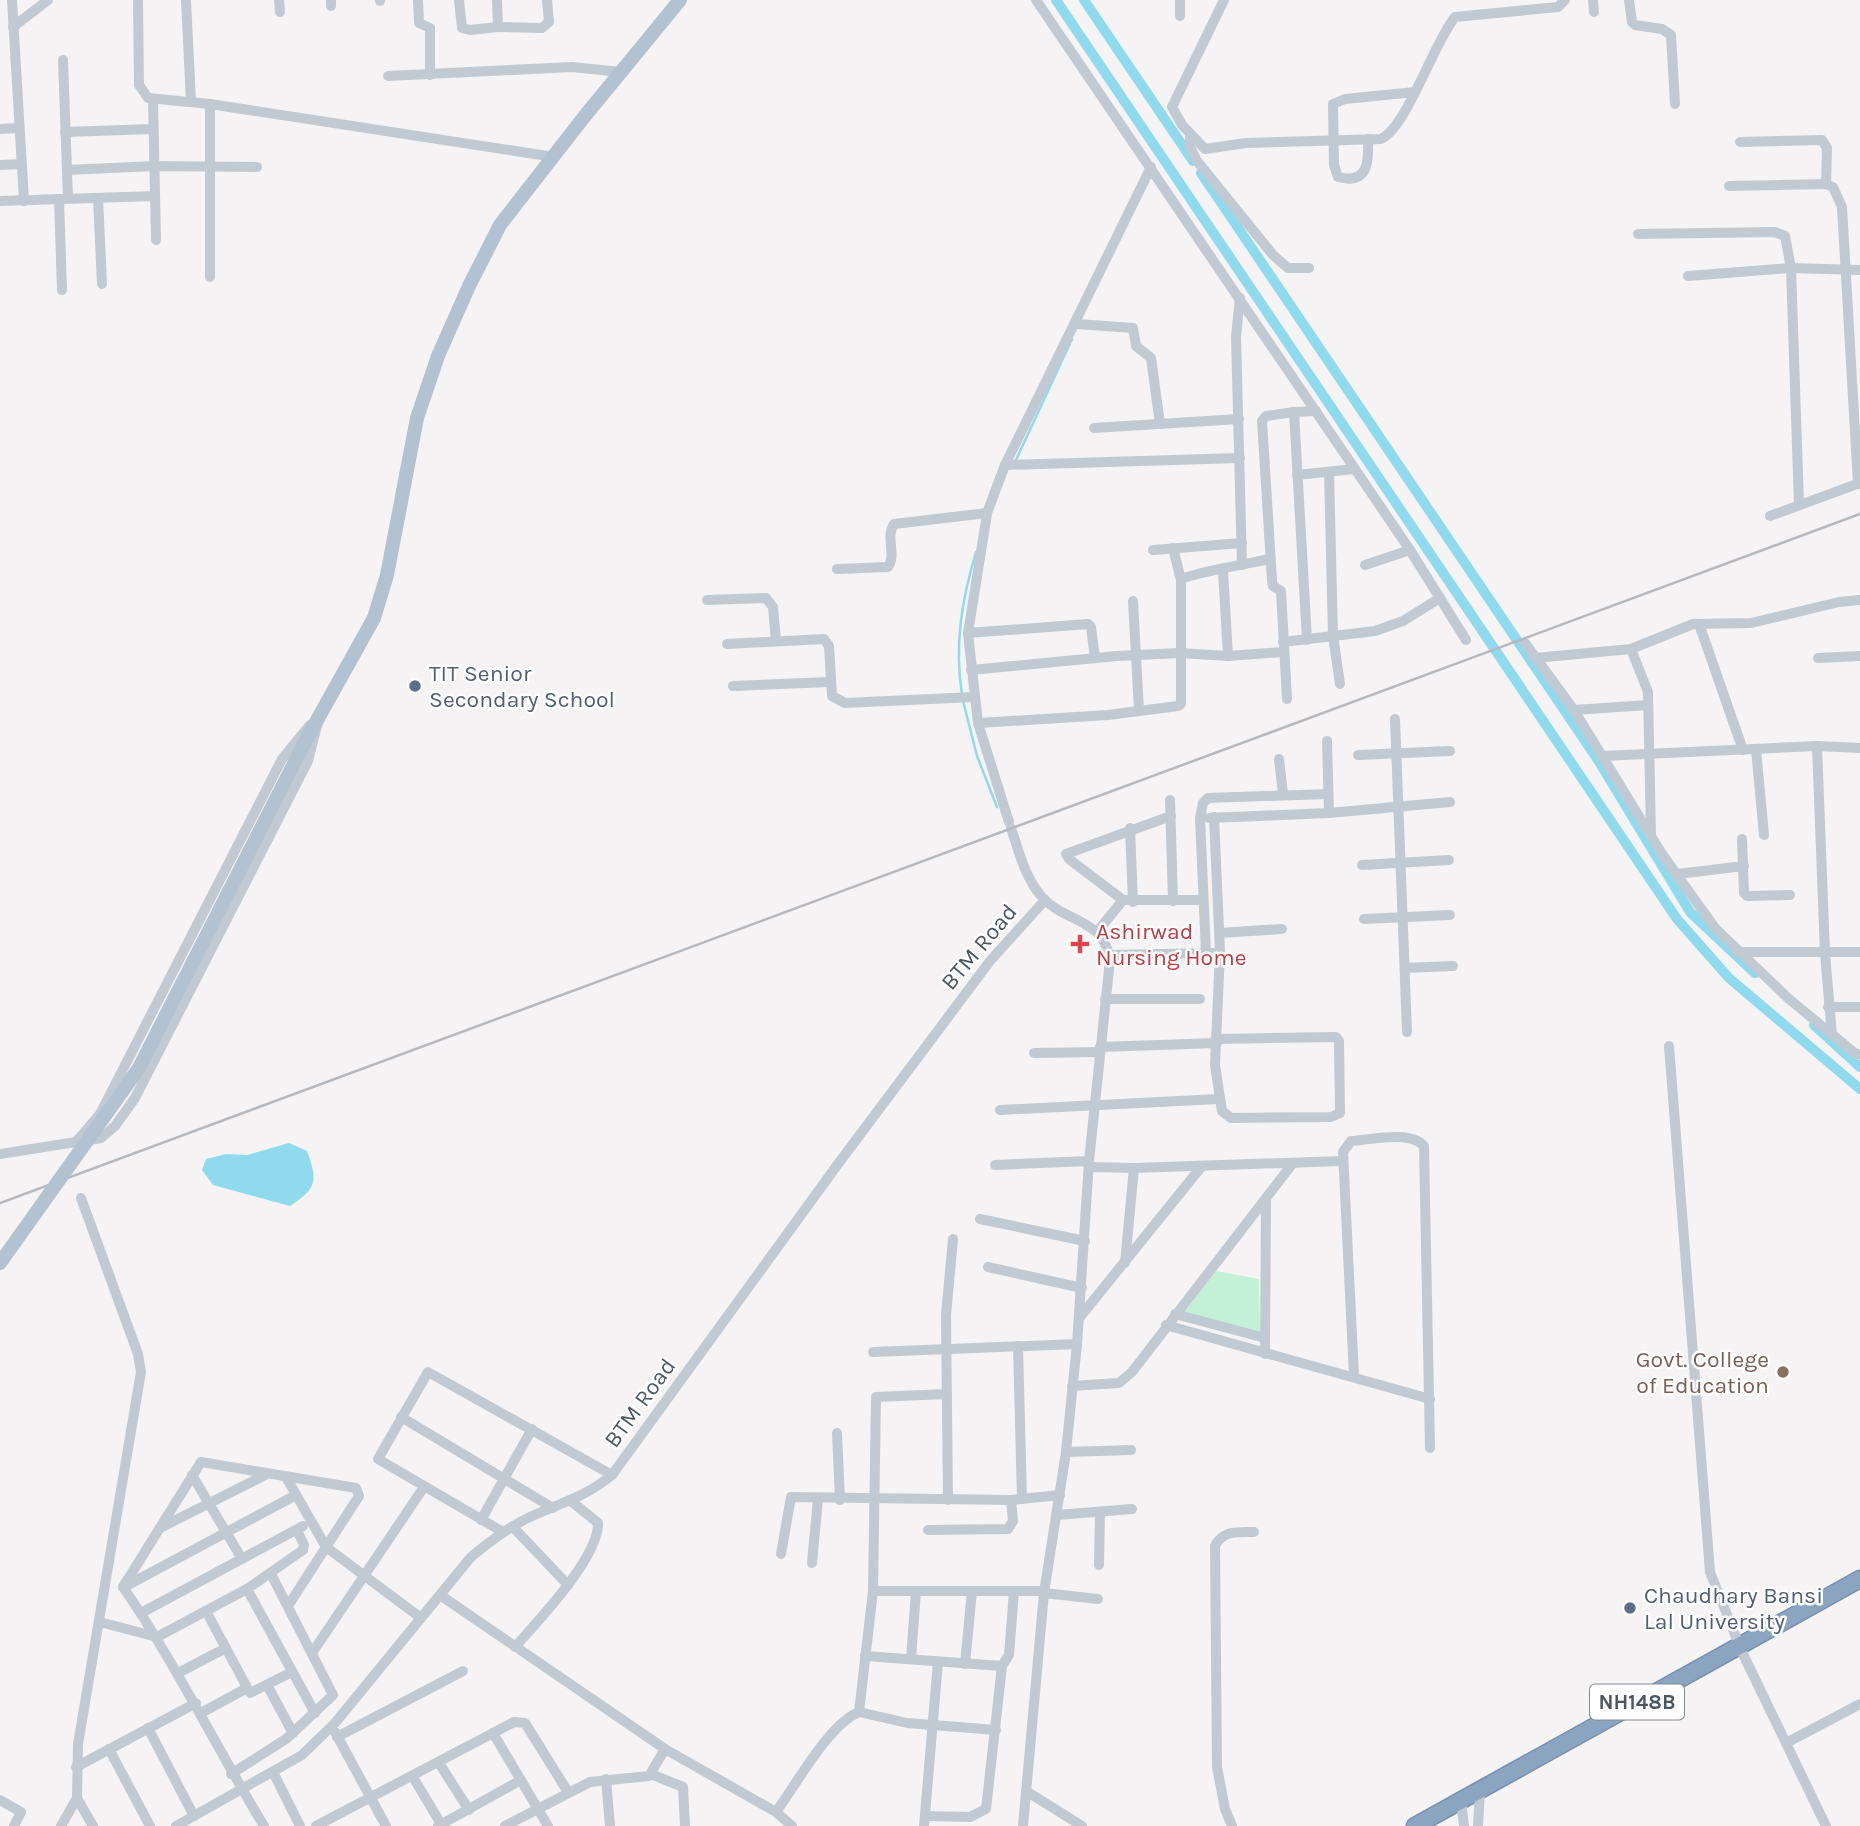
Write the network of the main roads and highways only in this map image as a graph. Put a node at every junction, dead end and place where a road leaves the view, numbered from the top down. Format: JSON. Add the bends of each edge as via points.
{"nodes":[{"id":1,"x":680,"y":0,"type":"edge"},
{"id":2,"x":0,"y":1263,"type":"edge"},
{"id":3,"x":1860,"y":1579,"type":"edge"},
{"id":4,"x":1860,"y":1589,"type":"edge"},
{"id":5,"x":1741,"y":1648,"type":"junction"},
{"id":6,"x":1463,"y":1813,"type":"edge"},
{"id":7,"x":1415,"y":1826,"type":"edge"},
{"id":8,"x":1436,"y":1826,"type":"edge"}],
"edges":[{"from":1,"to":2,"type":"main road","bridge":true,"via":[[500,225],[438,356],[416,418],[387,575],[373,618],[139,1068]]},
{"from":3,"to":5,"type":"highway","number":"NH148B"},
{"from":4,"to":5,"type":"highway","number":"NH148B"},
{"from":5,"to":6,"type":"highway","number":"NH148B","via":[[1479,1797]]},
{"from":6,"to":7,"type":"highway","number":"NH148B"},
{"from":6,"to":8,"type":"highway","number":"NH148B"}]}
